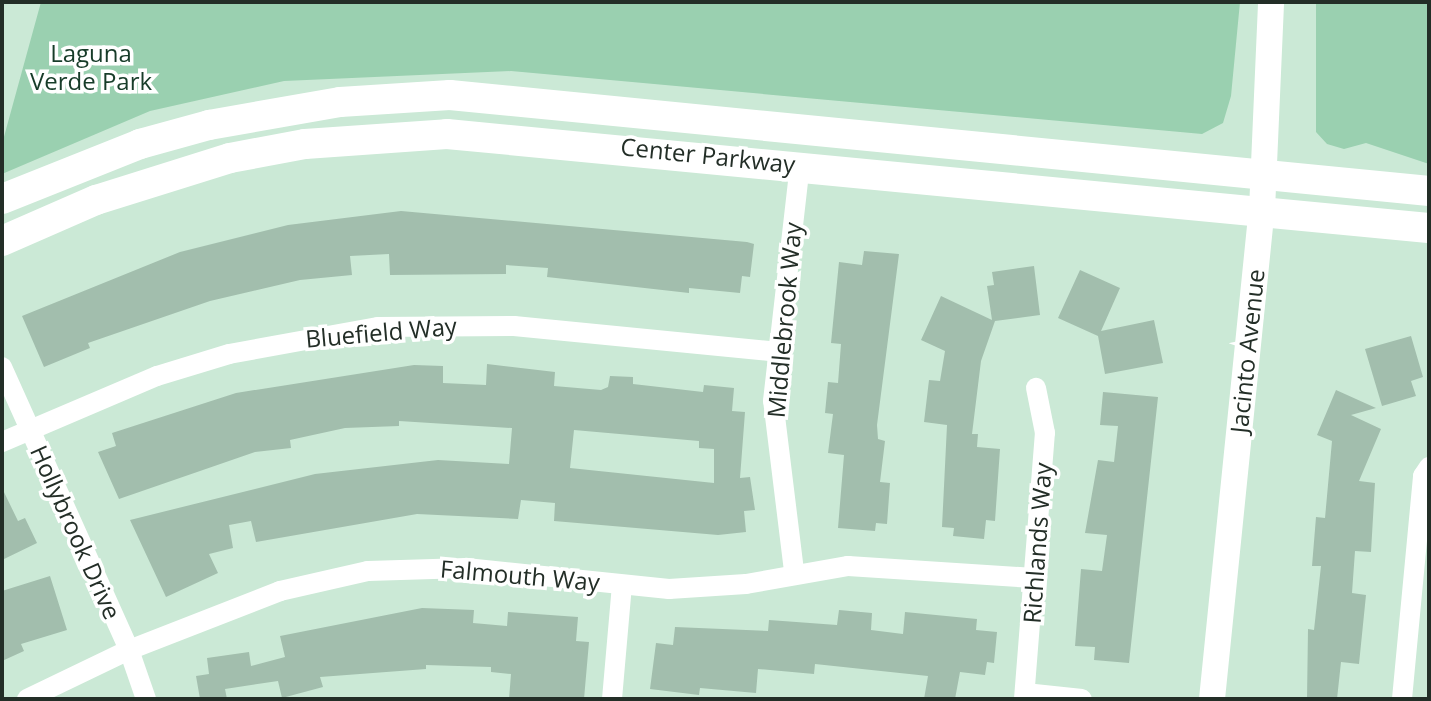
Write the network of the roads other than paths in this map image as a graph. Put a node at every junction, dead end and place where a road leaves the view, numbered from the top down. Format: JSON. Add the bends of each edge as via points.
{"nodes":[{"id":1,"x":1271,"y":2,"type":"edge"},
{"id":2,"x":800,"y":164,"type":"junction"},
{"id":3,"x":1265,"y":172,"type":"junction"},
{"id":4,"x":1429,"y":191,"type":"edge"},
{"id":5,"x":2,"y":199,"type":"edge"},
{"id":6,"x":1262,"y":210,"type":"junction"},
{"id":7,"x":1429,"y":228,"type":"edge"},
{"id":8,"x":2,"y":241,"type":"edge"},
{"id":9,"x":777,"y":352,"type":"junction"},
{"id":10,"x":2,"y":367,"type":"edge"},
{"id":11,"x":1036,"y":388,"type":"dead end"},
{"id":12,"x":30,"y":429,"type":"junction"},
{"id":13,"x":2,"y":442,"type":"edge"},
{"id":14,"x":1429,"y":467,"type":"edge"},
{"id":15,"x":794,"y":571,"type":"junction"},
{"id":16,"x":1035,"y":578,"type":"junction"},
{"id":17,"x":622,"y":585,"type":"junction"},
{"id":18,"x":129,"y":650,"type":"junction"},
{"id":19,"x":1024,"y":696,"type":"edge"},
{"id":20,"x":27,"y":699,"type":"edge"},
{"id":21,"x":146,"y":699,"type":"edge"},
{"id":22,"x":612,"y":699,"type":"edge"},
{"id":23,"x":1082,"y":699,"type":"edge"},
{"id":24,"x":1212,"y":699,"type":"edge"},
{"id":25,"x":1402,"y":699,"type":"edge"}],
"edges":[{"from":1,"to":3,"type":"street","name":"Jacinto Avenue"},
{"from":2,"to":6,"type":"main road","name":"Center Parkway"},
{"from":2,"to":8,"type":"main road","name":"Center Parkway","via":[[447,134],[305,144],[163,176]]},
{"from":2,"to":9,"type":"street","name":"Middlebrook Way"},
{"from":3,"to":4,"type":"main road","name":"Center Parkway"},
{"from":3,"to":5,"type":"main road","name":"Center Parkway","via":[[450,95],[340,102],[209,125],[126,149]]},
{"from":3,"to":6,"type":"street","name":"Jacinto Avenue"},
{"from":6,"to":7,"type":"main road","name":"Center Parkway"},
{"from":6,"to":24,"type":"street","name":"Jacinto Avenue"},
{"from":9,"to":12,"type":"street","name":"Bluefield Way","via":[[514,326],[378,327],[229,354],[157,376]]},
{"from":9,"to":15,"type":"street","name":"Middlebrook Way","via":[[775,443]]},
{"from":10,"to":12,"type":"street","name":"Hollybrook Drive"},
{"from":11,"to":16,"type":"street","name":"Richlands Way","via":[[1045,433]]},
{"from":12,"to":13,"type":"street","name":"Bluefield Way"},
{"from":12,"to":18,"type":"street","name":"Hollybrook Drive"},
{"from":14,"to":25,"type":"street","via":[[1423,476]]},
{"from":15,"to":16,"type":"street","name":"Falmouth Way","via":[[848,566]]},
{"from":15,"to":17,"type":"street","name":"Falmouth Way","via":[[704,589]]},
{"from":16,"to":19,"type":"street","name":"Richlands Way"},
{"from":17,"to":18,"type":"street","name":"Falmouth Way","via":[[466,568],[368,571],[280,591]]},
{"from":17,"to":22,"type":"street"},
{"from":18,"to":20,"type":"street","name":"Falmouth Way"},
{"from":18,"to":21,"type":"street","name":"Hollybrook Drive"},
{"from":19,"to":23,"type":"street"}]}
